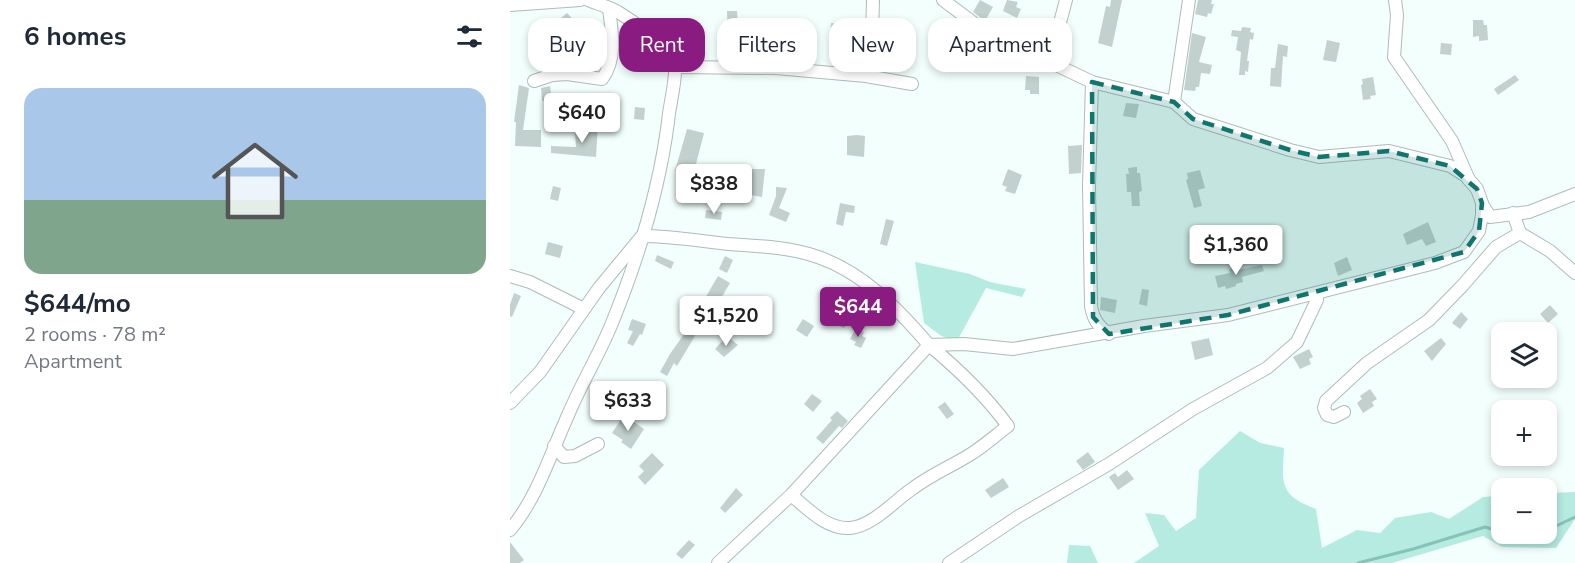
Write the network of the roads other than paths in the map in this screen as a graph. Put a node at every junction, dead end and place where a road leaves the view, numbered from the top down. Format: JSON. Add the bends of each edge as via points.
{"nodes":[{"id":1,"x":580,"y":0,"type":"edge"},
{"id":2,"x":588,"y":0,"type":"edge"},
{"id":3,"x":873,"y":0,"type":"edge"},
{"id":4,"x":943,"y":0,"type":"edge"},
{"id":5,"x":1066,"y":0,"type":"edge"},
{"id":6,"x":1189,"y":0,"type":"edge"},
{"id":7,"x":1395,"y":0,"type":"edge"},
{"id":8,"x":510,"y":5,"type":"edge"},
{"id":9,"x":609,"y":9,"type":"junction"},
{"id":10,"x":625,"y":18,"type":"edge"},
{"id":11,"x":967,"y":18,"type":"edge"},
{"id":12,"x":1061,"y":18,"type":"edge"},
{"id":13,"x":705,"y":67,"type":"edge"},
{"id":14,"x":674,"y":72,"type":"edge"},
{"id":15,"x":1072,"y":72,"type":"edge"},
{"id":16,"x":866,"y":76,"type":"junction"},
{"id":17,"x":534,"y":81,"type":"dead end"},
{"id":18,"x":1092,"y":81,"type":"junction"},
{"id":19,"x":912,"y":84,"type":"dead end"},
{"id":20,"x":1174,"y":102,"type":"junction"},
{"id":21,"x":1469,"y":180,"type":"junction"},
{"id":22,"x":1575,"y":194,"type":"edge"},
{"id":23,"x":1482,"y":203,"type":"junction"},
{"id":24,"x":1514,"y":213,"type":"junction"},
{"id":25,"x":1520,"y":233,"type":"junction"},
{"id":26,"x":642,"y":236,"type":"junction"},
{"id":27,"x":1575,"y":273,"type":"edge"},
{"id":28,"x":510,"y":276,"type":"edge"},
{"id":29,"x":1317,"y":293,"type":"junction"},
{"id":30,"x":584,"y":309,"type":"junction"},
{"id":31,"x":1109,"y":334,"type":"junction"},
{"id":32,"x":929,"y":345,"type":"junction"},
{"id":33,"x":510,"y":403,"type":"edge"},
{"id":34,"x":1344,"y":412,"type":"dead end"},
{"id":35,"x":598,"y":444,"type":"dead end"},
{"id":36,"x":554,"y":446,"type":"junction"},
{"id":37,"x":790,"y":495,"type":"junction"},
{"id":38,"x":510,"y":530,"type":"edge"},
{"id":39,"x":718,"y":563,"type":"edge"},
{"id":40,"x":950,"y":563,"type":"edge"}],
"edges":[{"from":1,"to":8,"type":"street"},
{"from":2,"to":9,"type":"street"},
{"from":3,"to":16,"type":"street"},
{"from":4,"to":11,"type":"street"},
{"from":5,"to":12,"type":"street"},
{"from":6,"to":20,"type":"street"},
{"from":7,"to":21,"type":"street","via":[[1394,57],[1452,141]]},
{"from":9,"to":10,"type":"street"},
{"from":9,"to":17,"type":"street","via":[[612,52],[602,79],[567,74]]},
{"from":13,"to":16,"type":"street"},
{"from":14,"to":26,"type":"street","via":[[660,172]]},
{"from":15,"to":18,"type":"street"},
{"from":16,"to":19,"type":"street"},
{"from":18,"to":20,"type":"street"},
{"from":18,"to":31,"type":"street","via":[[1091,306],[1093,317]]},
{"from":20,"to":21,"type":"street","via":[[1193,119],[1290,150],[1319,157],[1389,151],[1450,166]]},
{"from":21,"to":23,"type":"street"},
{"from":22,"to":24,"type":"street","via":[[1529,212]]},
{"from":23,"to":24,"type":"street","via":[[1490,217]]},
{"from":23,"to":29,"type":"street","via":[[1479,231],[1464,252]]},
{"from":24,"to":25,"type":"street"},
{"from":25,"to":27,"type":"street","via":[[1550,251]]},
{"from":25,"to":34,"type":"street","via":[[1496,247],[1429,320],[1367,363],[1326,401],[1327,414],[1334,417]]},
{"from":26,"to":30,"type":"street"},
{"from":26,"to":32,"type":"street","via":[[763,247],[825,259],[873,288]]},
{"from":26,"to":36,"type":"street","via":[[612,324]]},
{"from":28,"to":30,"type":"street"},
{"from":29,"to":31,"type":"street","via":[[1228,315]]},
{"from":29,"to":40,"type":"street","via":[[1297,342],[1267,368],[1019,516]]},
{"from":30,"to":33,"type":"street","via":[[540,372]]},
{"from":31,"to":32,"type":"street","via":[[1013,350],[964,344]]},
{"from":32,"to":37,"type":"street"},
{"from":32,"to":37,"type":"street","via":[[953,365],[1008,426],[911,489],[870,521],[850,528],[825,521]]},
{"from":35,"to":36,"type":"street","via":[[564,457]]},
{"from":36,"to":38,"type":"street","via":[[536,490]]},
{"from":37,"to":39,"type":"street"}]}
